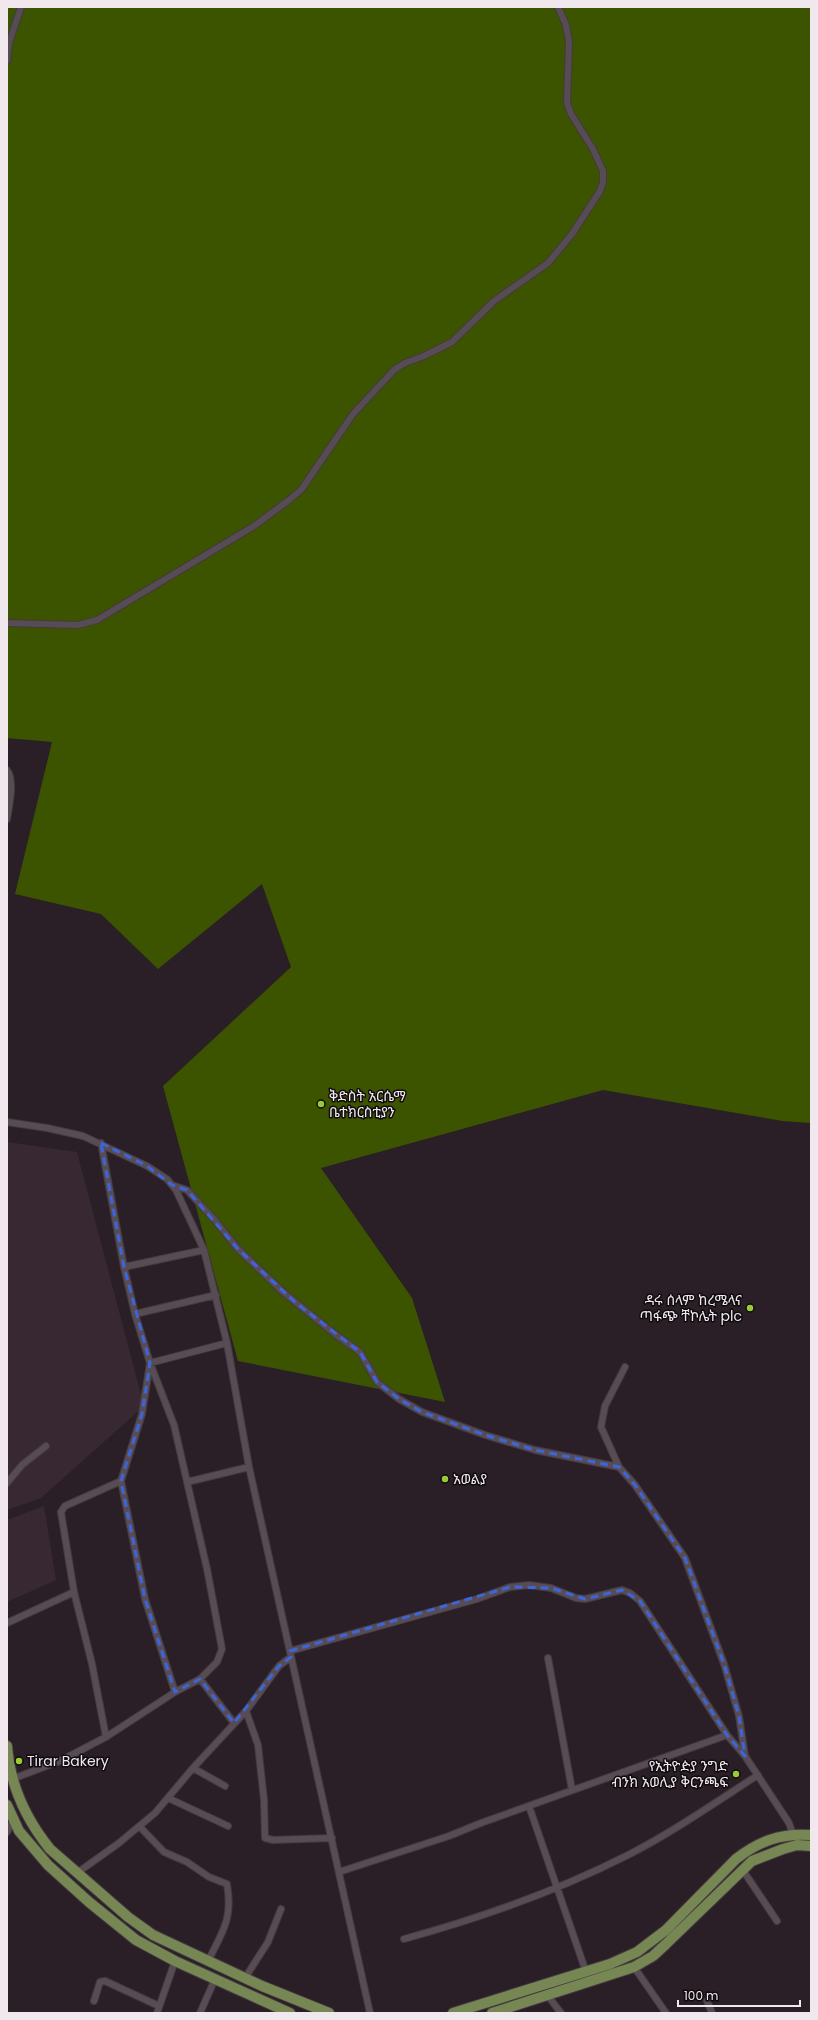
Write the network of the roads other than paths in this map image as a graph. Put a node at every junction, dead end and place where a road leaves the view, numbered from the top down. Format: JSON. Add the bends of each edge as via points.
{"nodes":[{"id":1,"x":22,"y":7,"type":"edge"},
{"id":2,"x":558,"y":7,"type":"edge"},
{"id":3,"x":7,"y":61,"type":"edge"},
{"id":4,"x":7,"y":623,"type":"edge"},
{"id":5,"x":7,"y":770,"type":"edge"},
{"id":6,"x":8,"y":812,"type":"edge"},
{"id":7,"x":7,"y":819,"type":"edge"},
{"id":8,"x":7,"y":1122,"type":"edge"},
{"id":9,"x":100,"y":1143,"type":"junction"},
{"id":10,"x":172,"y":1185,"type":"junction"},
{"id":11,"x":204,"y":1250,"type":"junction"},
{"id":12,"x":124,"y":1267,"type":"junction"},
{"id":13,"x":216,"y":1295,"type":"junction"},
{"id":14,"x":136,"y":1314,"type":"junction"},
{"id":15,"x":227,"y":1343,"type":"junction"},
{"id":16,"x":150,"y":1363,"type":"junction"},
{"id":17,"x":624,"y":1367,"type":"dead end"},
{"id":18,"x":46,"y":1446,"type":"dead end"},
{"id":19,"x":249,"y":1467,"type":"junction"},
{"id":20,"x":618,"y":1467,"type":"junction"},
{"id":21,"x":121,"y":1481,"type":"junction"},
{"id":22,"x":188,"y":1482,"type":"junction"},
{"id":23,"x":7,"y":1483,"type":"edge"},
{"id":24,"x":74,"y":1592,"type":"junction"},
{"id":25,"x":7,"y":1623,"type":"edge"},
{"id":26,"x":290,"y":1654,"type":"junction"},
{"id":27,"x":548,"y":1658,"type":"dead end"},
{"id":28,"x":200,"y":1679,"type":"junction"},
{"id":29,"x":175,"y":1692,"type":"junction"},
{"id":30,"x":246,"y":1711,"type":"junction"},
{"id":31,"x":234,"y":1723,"type":"junction"},
{"id":32,"x":727,"y":1735,"type":"junction"},
{"id":33,"x":106,"y":1737,"type":"junction"},
{"id":34,"x":7,"y":1746,"type":"edge"},
{"id":35,"x":745,"y":1756,"type":"junction"},
{"id":36,"x":193,"y":1768,"type":"junction"},
{"id":37,"x":758,"y":1775,"type":"junction"},
{"id":38,"x":12,"y":1779,"type":"junction"},
{"id":39,"x":226,"y":1786,"type":"dead end"},
{"id":40,"x":572,"y":1790,"type":"junction"},
{"id":41,"x":168,"y":1798,"type":"junction"},
{"id":42,"x":7,"y":1805,"type":"edge"},
{"id":43,"x":529,"y":1806,"type":"junction"},
{"id":44,"x":13,"y":1821,"type":"junction"},
{"id":45,"x":32,"y":1824,"type":"junction"},
{"id":46,"x":228,"y":1826,"type":"dead end"},
{"id":47,"x":140,"y":1827,"type":"junction"},
{"id":48,"x":7,"y":1832,"type":"edge"},
{"id":49,"x":21,"y":1833,"type":"junction"},
{"id":50,"x":793,"y":1834,"type":"junction"},
{"id":51,"x":811,"y":1835,"type":"edge"},
{"id":52,"x":332,"y":1838,"type":"junction"},
{"id":53,"x":797,"y":1846,"type":"junction"},
{"id":54,"x":811,"y":1846,"type":"edge"},
{"id":55,"x":742,"y":1869,"type":"junction"},
{"id":56,"x":339,"y":1872,"type":"junction"},
{"id":57,"x":77,"y":1873,"type":"junction"},
{"id":58,"x":556,"y":1887,"type":"junction"},
{"id":59,"x":281,"y":1909,"type":"dead end"},
{"id":60,"x":777,"y":1922,"type":"dead end"},
{"id":61,"x":404,"y":1939,"type":"dead end"},
{"id":62,"x":174,"y":1961,"type":"junction"},
{"id":63,"x":208,"y":1961,"type":"junction"},
{"id":64,"x":634,"y":1967,"type":"junction"},
{"id":65,"x":586,"y":1972,"type":"junction"},
{"id":66,"x":245,"y":1978,"type":"junction"},
{"id":67,"x":215,"y":1979,"type":"junction"},
{"id":68,"x":548,"y":1996,"type":"junction"},
{"id":69,"x":94,"y":2001,"type":"dead end"},
{"id":70,"x":706,"y":2001,"type":"dead end"},
{"id":71,"x":158,"y":2010,"type":"edge"},
{"id":72,"x":200,"y":2013,"type":"edge"},
{"id":73,"x":290,"y":2013,"type":"edge"},
{"id":74,"x":329,"y":2013,"type":"edge"},
{"id":75,"x":370,"y":2013,"type":"edge"},
{"id":76,"x":453,"y":2013,"type":"edge"},
{"id":77,"x":492,"y":2013,"type":"edge"},
{"id":78,"x":561,"y":2013,"type":"edge"},
{"id":79,"x":666,"y":2013,"type":"edge"},
{"id":80,"x":712,"y":2013,"type":"edge"}],
"edges":[{"from":1,"to":3,"type":"street"},
{"from":2,"to":4,"type":"street","via":[[566,25],[569,42],[567,103],[576,124],[599,159],[603,182],[591,207],[548,263],[494,301],[452,342],[394,370],[353,414],[301,490],[254,526],[98,620],[78,625]]},
{"from":5,"to":6,"type":"street","via":[[10,774],[11,793]]},
{"from":6,"to":7,"type":"street"},
{"from":8,"to":9,"type":"street","via":[[83,1136]]},
{"from":9,"to":10,"type":"street","via":[[147,1166]]},
{"from":9,"to":12,"type":"street"},
{"from":10,"to":11,"type":"street"},
{"from":10,"to":20,"type":"street","via":[[187,1190],[238,1249],[283,1292],[360,1352],[377,1382],[400,1399],[422,1412],[485,1435],[535,1450]]},
{"from":11,"to":12,"type":"street"},
{"from":11,"to":13,"type":"street"},
{"from":12,"to":14,"type":"street"},
{"from":13,"to":14,"type":"street"},
{"from":13,"to":15,"type":"street"},
{"from":14,"to":16,"type":"street"},
{"from":15,"to":16,"type":"street"},
{"from":15,"to":19,"type":"street"},
{"from":16,"to":21,"type":"street","via":[[142,1414]]},
{"from":16,"to":22,"type":"street","via":[[174,1425]]},
{"from":17,"to":20,"type":"street","via":[[601,1420],[601,1427]]},
{"from":18,"to":23,"type":"street","via":[[22,1465]]},
{"from":19,"to":22,"type":"street"},
{"from":19,"to":26,"type":"street"},
{"from":20,"to":35,"type":"street","via":[[635,1485],[685,1558],[724,1664],[739,1716]]},
{"from":21,"to":24,"type":"street","via":[[62,1509],[60,1515]]},
{"from":21,"to":29,"type":"street","via":[[144,1599]]},
{"from":22,"to":28,"type":"street","via":[[222,1649],[217,1662]]},
{"from":24,"to":25,"type":"street"},
{"from":24,"to":33,"type":"street","via":[[92,1664]]},
{"from":26,"to":30,"type":"street","via":[[268,1679]]},
{"from":26,"to":32,"type":"street","via":[[510,1587],[529,1585],[551,1588],[585,1599],[622,1590],[630,1592],[640,1601]]},
{"from":26,"to":52,"type":"street"},
{"from":27,"to":40,"type":"street"},
{"from":28,"to":29,"type":"street"},
{"from":28,"to":31,"type":"street"},
{"from":29,"to":33,"type":"street"},
{"from":30,"to":31,"type":"street"},
{"from":30,"to":52,"type":"street","via":[[258,1745],[265,1838]]},
{"from":31,"to":36,"type":"street"},
{"from":32,"to":35,"type":"street"},
{"from":32,"to":40,"type":"street"},
{"from":33,"to":38,"type":"street","via":[[60,1761]]},
{"from":34,"to":38,"type":"main road"},
{"from":35,"to":37,"type":"street"},
{"from":36,"to":39,"type":"street"},
{"from":36,"to":41,"type":"street"},
{"from":37,"to":50,"type":"street","via":[[789,1823]]},
{"from":37,"to":58,"type":"street","via":[[629,1854]]},
{"from":38,"to":45,"type":"main road"},
{"from":40,"to":43,"type":"street"},
{"from":41,"to":46,"type":"street"},
{"from":41,"to":47,"type":"street"},
{"from":42,"to":44,"type":"main road"},
{"from":43,"to":56,"type":"street","via":[[449,1836]]},
{"from":43,"to":58,"type":"street"},
{"from":44,"to":48,"type":"street"},
{"from":44,"to":49,"type":"main road"},
{"from":45,"to":49,"type":"main road"},
{"from":45,"to":57,"type":"main road","via":[[50,1849]]},
{"from":47,"to":57,"type":"street"},
{"from":47,"to":63,"type":"street","via":[[164,1852],[227,1884],[228,1918]]},
{"from":49,"to":62,"type":"main road","via":[[48,1865],[89,1902],[136,1940]]},
{"from":50,"to":51,"type":"main road"},
{"from":50,"to":53,"type":"street"},
{"from":50,"to":65,"type":"main road","via":[[770,1839],[736,1859],[649,1945],[624,1959]]},
{"from":52,"to":56,"type":"street"},
{"from":53,"to":54,"type":"main road"},
{"from":53,"to":55,"type":"main road","via":[[772,1852],[752,1861]]},
{"from":55,"to":60,"type":"street"},
{"from":55,"to":64,"type":"main road","via":[[666,1944]]},
{"from":56,"to":75,"type":"street"},
{"from":57,"to":63,"type":"main road","via":[[142,1928],[179,1949]]},
{"from":58,"to":61,"type":"street","via":[[458,1924]]},
{"from":58,"to":65,"type":"street"},
{"from":59,"to":66,"type":"street","via":[[268,1942]]},
{"from":62,"to":67,"type":"main road"},
{"from":62,"to":71,"type":"street"},
{"from":63,"to":66,"type":"main road"},
{"from":64,"to":68,"type":"main road"},
{"from":64,"to":79,"type":"street"},
{"from":65,"to":76,"type":"main road"},
{"from":66,"to":74,"type":"main road"},
{"from":67,"to":72,"type":"street"},
{"from":67,"to":73,"type":"main road"},
{"from":68,"to":77,"type":"main road"},
{"from":68,"to":78,"type":"street"},
{"from":69,"to":71,"type":"street","via":[[100,1982],[105,1981]]},
{"from":70,"to":80,"type":"street"}]}
